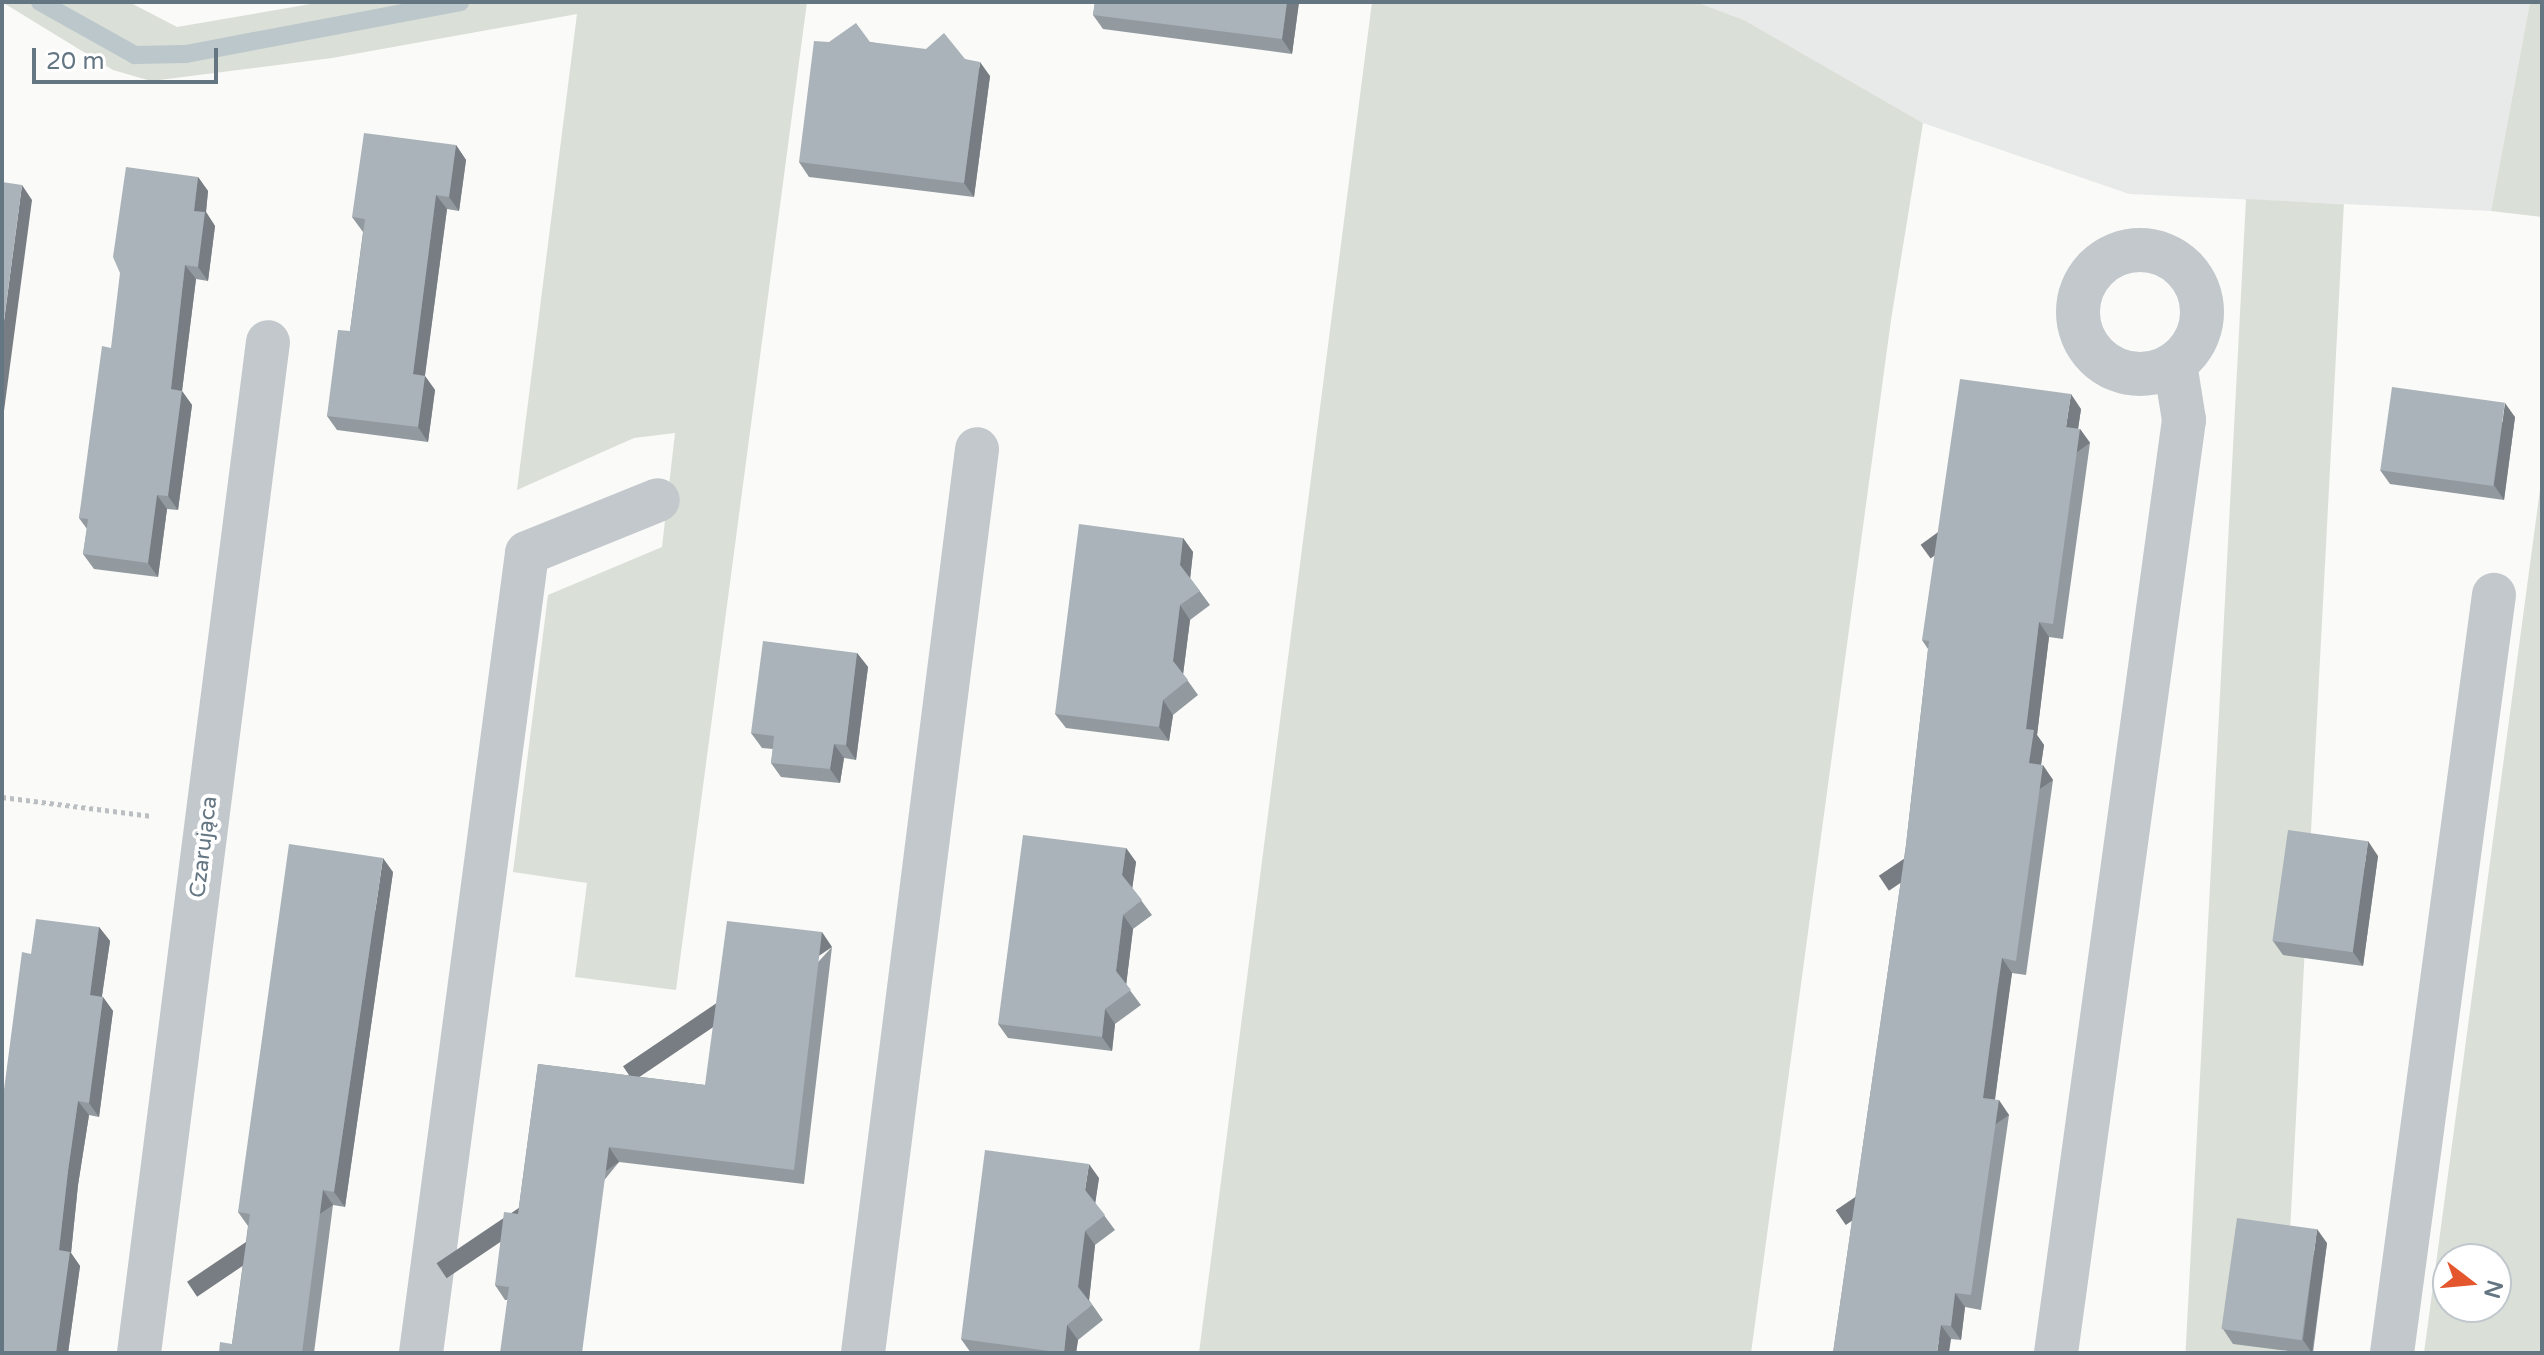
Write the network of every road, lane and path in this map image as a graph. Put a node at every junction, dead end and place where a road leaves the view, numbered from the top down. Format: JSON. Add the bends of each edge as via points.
{"nodes":[{"id":1,"x":268,"y":342,"type":"dead end"},
{"id":2,"x":2175,"y":364,"type":"dead end"},
{"id":3,"x":977,"y":449,"type":"dead end"},
{"id":4,"x":658,"y":500,"type":"dead end"},
{"id":5,"x":2494,"y":595,"type":"dead end"},
{"id":6,"x":2,"y":797,"type":"edge"},
{"id":7,"x":207,"y":823,"type":"junction"},
{"id":8,"x":139,"y":1353,"type":"edge"},
{"id":9,"x":421,"y":1353,"type":"edge"},
{"id":10,"x":863,"y":1353,"type":"edge"},
{"id":11,"x":2056,"y":1353,"type":"edge"},
{"id":12,"x":2392,"y":1353,"type":"edge"}],
"edges":[{"from":1,"to":7,"type":"lane","name":"Czarująca"},
{"from":2,"to":11,"type":"lane","via":[[2184,420]]},
{"from":3,"to":10,"type":"lane"},
{"from":4,"to":9,"type":"lane","via":[[527,553]]},
{"from":5,"to":12,"type":"lane"},
{"from":6,"to":7,"type":"path"},
{"from":7,"to":8,"type":"lane","name":"Czarująca"}]}
